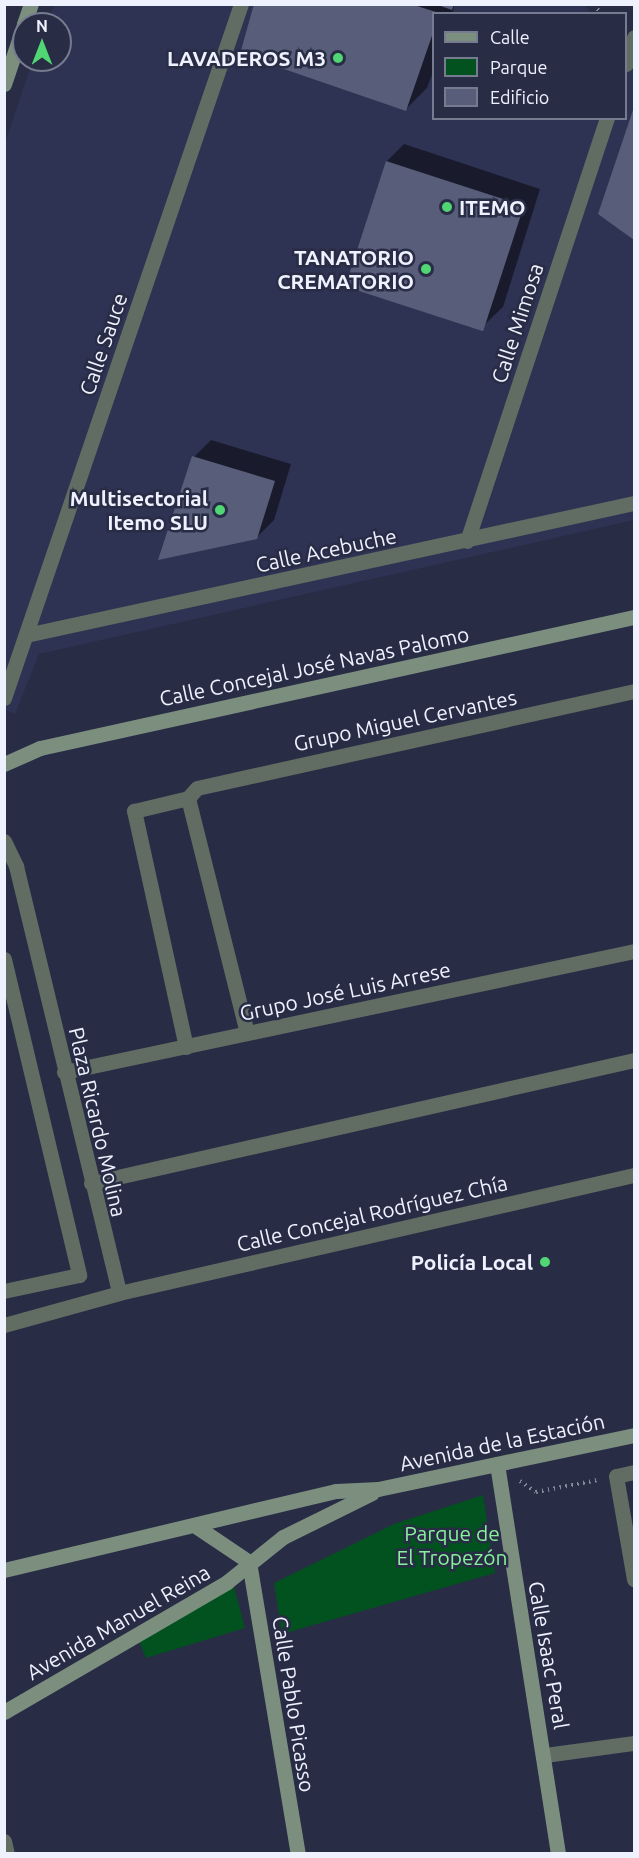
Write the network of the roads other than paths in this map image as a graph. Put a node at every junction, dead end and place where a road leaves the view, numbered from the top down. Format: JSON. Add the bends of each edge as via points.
{"nodes":[{"id":1,"x":241,"y":4,"type":"edge"},
{"id":2,"x":634,"y":37,"type":"edge"},
{"id":3,"x":12,"y":60,"type":"edge"},
{"id":4,"x":627,"y":61,"type":"edge"},
{"id":5,"x":4,"y":84,"type":"edge"},
{"id":6,"x":606,"y":120,"type":"edge"},
{"id":7,"x":634,"y":503,"type":"edge"},
{"id":8,"x":467,"y":541,"type":"junction"},
{"id":9,"x":634,"y":617,"type":"edge"},
{"id":10,"x":26,"y":635,"type":"junction"},
{"id":11,"x":634,"y":691,"type":"edge"},
{"id":12,"x":4,"y":698,"type":"edge"},
{"id":13,"x":4,"y":765,"type":"edge"},
{"id":14,"x":188,"y":798,"type":"junction"},
{"id":15,"x":5,"y":847,"type":"edge"},
{"id":16,"x":634,"y":951,"type":"edge"},
{"id":17,"x":4,"y":959,"type":"edge"},
{"id":18,"x":247,"y":1033,"type":"junction"},
{"id":19,"x":186,"y":1047,"type":"junction"},
{"id":20,"x":634,"y":1060,"type":"edge"},
{"id":21,"x":64,"y":1072,"type":"junction"},
{"id":22,"x":634,"y":1175,"type":"edge"},
{"id":23,"x":91,"y":1183,"type":"junction"},
{"id":24,"x":4,"y":1291,"type":"edge"},
{"id":25,"x":119,"y":1293,"type":"junction"},
{"id":26,"x":4,"y":1325,"type":"edge"},
{"id":27,"x":634,"y":1435,"type":"edge"},
{"id":28,"x":497,"y":1464,"type":"junction"},
{"id":29,"x":634,"y":1472,"type":"edge"},
{"id":30,"x":378,"y":1490,"type":"junction"},
{"id":31,"x":197,"y":1527,"type":"junction"},
{"id":32,"x":249,"y":1562,"type":"junction"},
{"id":33,"x":4,"y":1570,"type":"edge"},
{"id":34,"x":634,"y":1579,"type":"edge"},
{"id":35,"x":4,"y":1712,"type":"edge"},
{"id":36,"x":634,"y":1743,"type":"edge"},
{"id":37,"x":545,"y":1755,"type":"junction"},
{"id":38,"x":4,"y":1841,"type":"edge"},
{"id":39,"x":7,"y":1854,"type":"edge"},
{"id":40,"x":298,"y":1854,"type":"edge"},
{"id":41,"x":558,"y":1854,"type":"edge"}],
"edges":[{"from":1,"to":10,"type":"street","name":"Calle Sauce"},
{"from":2,"to":4,"type":"street"},
{"from":3,"to":5,"type":"street"},
{"from":6,"to":8,"type":"street","name":"Calle Mimosa"},
{"from":7,"to":8,"type":"street","name":"Calle Acebuche"},
{"from":8,"to":10,"type":"street","name":"Calle Acebuche"},
{"from":9,"to":13,"type":"street","name":"Calle Concejal José Navas Palomo","via":[[40,748]]},
{"from":10,"to":12,"type":"street","name":"Calle Sauce"},
{"from":11,"to":14,"type":"street","name":"Grupo Miguel Cervantes","via":[[197,788]]},
{"from":14,"to":18,"type":"street"},
{"from":14,"to":19,"type":"street","name":"Grupo Miguel Cervantes","via":[[134,811]]},
{"from":15,"to":21,"type":"street","name":"Plaza Ricardo Molina","via":[[16,866]]},
{"from":16,"to":18,"type":"street","name":"Grupo José Luis Arrese"},
{"from":17,"to":24,"type":"street","via":[[79,1275]]},
{"from":18,"to":19,"type":"street","name":"Grupo José Luis Arrese"},
{"from":19,"to":21,"type":"street","name":"Grupo José Luis Arrese"},
{"from":20,"to":23,"type":"street"},
{"from":21,"to":23,"type":"street","name":"Plaza Ricardo Molina"},
{"from":22,"to":25,"type":"street","name":"Calle Concejal Rodríguez Chía"},
{"from":23,"to":25,"type":"street","name":"Plaza Ricardo Molina"},
{"from":25,"to":26,"type":"street"},
{"from":27,"to":28,"type":"street","name":"Avenida de la Estación"},
{"from":28,"to":30,"type":"street","name":"Avenida de la Estación"},
{"from":28,"to":37,"type":"street","name":"Calle Isaac Peral"},
{"from":29,"to":34,"type":"street","via":[[616,1476]]},
{"from":30,"to":31,"type":"street","name":"Avenida de la Estación","via":[[336,1491],[223,1516]]},
{"from":30,"to":32,"type":"street","name":"Avenida de la Estación","via":[[283,1537]]},
{"from":31,"to":32,"type":"street"},
{"from":31,"to":33,"type":"street","name":"Avenida de la Estación"},
{"from":32,"to":35,"type":"street","name":"Avenida Manuel Reina","via":[[227,1582]]},
{"from":32,"to":40,"type":"street","name":"Calle Pablo Picasso"},
{"from":36,"to":37,"type":"street"},
{"from":37,"to":41,"type":"street","name":"Calle Isaac Peral"},
{"from":38,"to":39,"type":"street"}]}
